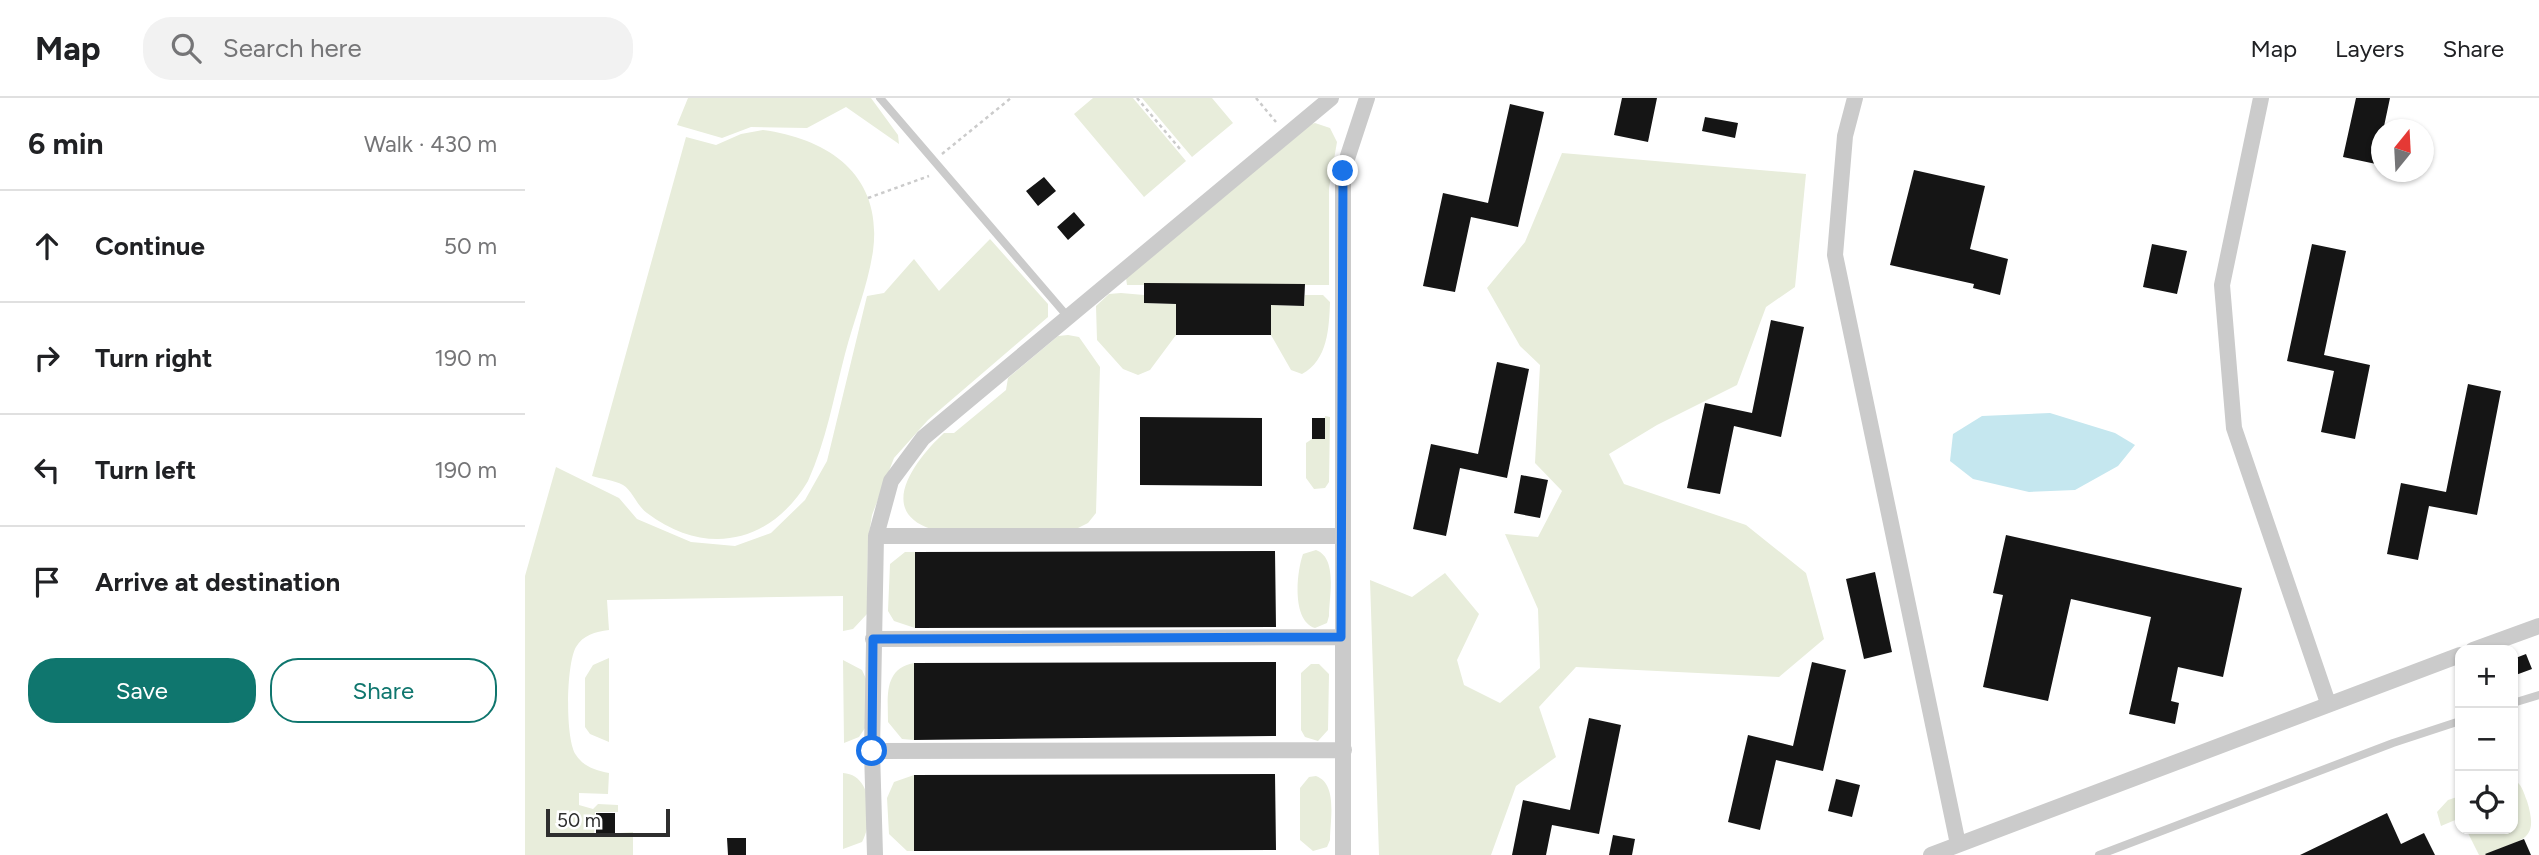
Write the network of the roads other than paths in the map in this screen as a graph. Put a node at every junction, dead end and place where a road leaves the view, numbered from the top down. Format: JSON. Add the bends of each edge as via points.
{"nodes":[{"id":1,"x":880,"y":98,"type":"edge"},
{"id":2,"x":1331,"y":98,"type":"edge"},
{"id":3,"x":1367,"y":98,"type":"edge"},
{"id":4,"x":1855,"y":98,"type":"edge"},
{"id":5,"x":2261,"y":98,"type":"edge"},
{"id":6,"x":1067,"y":317,"type":"junction"},
{"id":7,"x":876,"y":536,"type":"junction"},
{"id":8,"x":1342,"y":536,"type":"junction"},
{"id":9,"x":2539,"y":626,"type":"edge"},
{"id":10,"x":1341,"y":637,"type":"junction"},
{"id":11,"x":873,"y":639,"type":"junction"},
{"id":12,"x":2487,"y":645,"type":"edge"},
{"id":13,"x":2455,"y":657,"type":"edge"},
{"id":14,"x":2539,"y":695,"type":"edge"},
{"id":15,"x":2518,"y":702,"type":"edge"},
{"id":16,"x":2328,"y":703,"type":"junction"},
{"id":17,"x":2455,"y":723,"type":"edge"},
{"id":18,"x":1344,"y":750,"type":"junction"},
{"id":19,"x":872,"y":751,"type":"junction"},
{"id":20,"x":1958,"y":844,"type":"junction"},
{"id":21,"x":875,"y":855,"type":"edge"},
{"id":22,"x":1343,"y":855,"type":"edge"},
{"id":23,"x":1931,"y":855,"type":"edge"},
{"id":24,"x":2099,"y":855,"type":"edge"}],
"edges":[{"from":1,"to":6,"type":"lane"},
{"from":2,"to":6,"type":"street"},
{"from":3,"to":8,"type":"street","via":[[1343,171]]},
{"from":4,"to":20,"type":"street","via":[[1845,136],[1835,255]]},
{"from":5,"to":16,"type":"street","via":[[2222,285],[2234,428]]},
{"from":6,"to":7,"type":"street","via":[[923,438],[891,481]]},
{"from":7,"to":8,"type":"street"},
{"from":7,"to":11,"type":"street"},
{"from":8,"to":10,"type":"street"},
{"from":9,"to":12,"type":"street"},
{"from":10,"to":11,"type":"street"},
{"from":10,"to":18,"type":"street"},
{"from":11,"to":19,"type":"street"},
{"from":13,"to":16,"type":"street"},
{"from":14,"to":15,"type":"lane"},
{"from":16,"to":20,"type":"street"},
{"from":17,"to":24,"type":"lane"},
{"from":18,"to":19,"type":"street"},
{"from":18,"to":22,"type":"street"},
{"from":19,"to":21,"type":"street"},
{"from":20,"to":23,"type":"street"}]}
